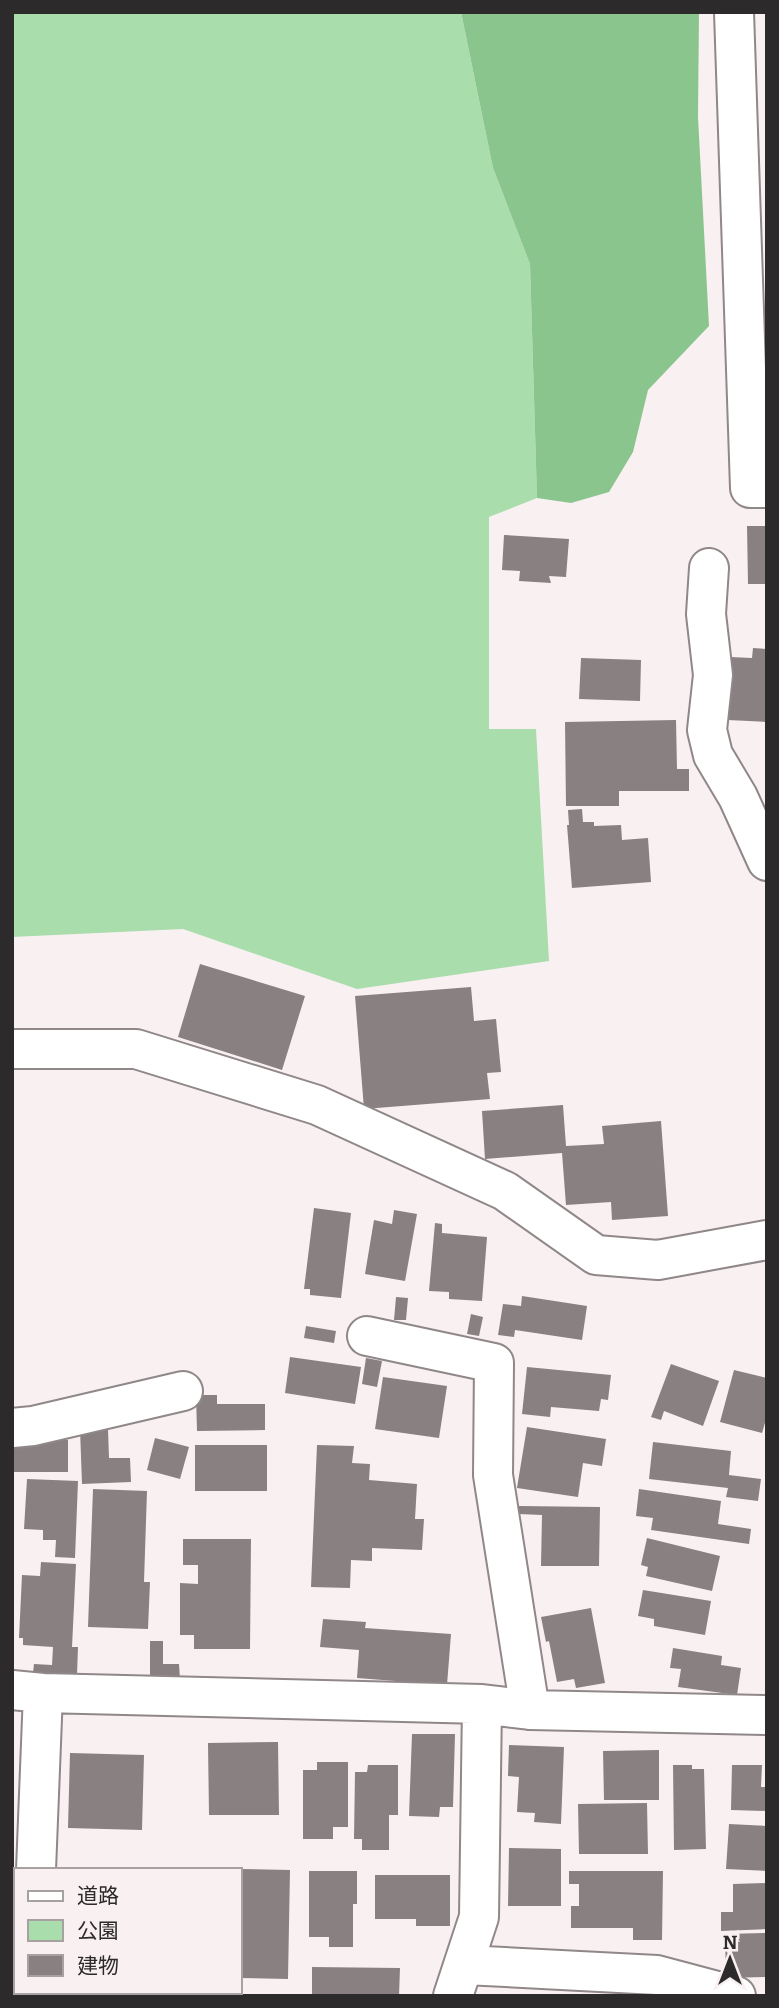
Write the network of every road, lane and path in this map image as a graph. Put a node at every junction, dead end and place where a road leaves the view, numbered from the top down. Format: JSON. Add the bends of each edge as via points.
{"nodes":[{"id":1,"x":734,"y":12,"type":"edge"},
{"id":2,"x":767,"y":488,"type":"edge"},
{"id":3,"x":709,"y":568,"type":"dead end"},
{"id":4,"x":767,"y":861,"type":"edge"},
{"id":5,"x":12,"y":1049,"type":"edge"},
{"id":6,"x":767,"y":1240,"type":"edge"},
{"id":7,"x":367,"y":1336,"type":"dead end"},
{"id":8,"x":183,"y":1391,"type":"dead end"},
{"id":9,"x":12,"y":1428,"type":"edge"},
{"id":10,"x":27,"y":1691,"type":"edge"},
{"id":11,"x":482,"y":1704,"type":"junction"},
{"id":12,"x":530,"y":1710,"type":"junction"},
{"id":13,"x":767,"y":1716,"type":"edge"},
{"id":14,"x":36,"y":1868,"type":"edge"},
{"id":15,"x":459,"y":1980,"type":"edge"},
{"id":16,"x":736,"y":1996,"type":"edge"}],
"edges":[{"from":1,"to":2,"type":"street","via":[[750,488]]},
{"from":3,"to":4,"type":"street","via":[[706,614],[713,676],[707,730],[713,755]]},
{"from":5,"to":6,"type":"street","via":[[136,1049],[317,1105],[505,1191],[596,1255],[658,1260]]},
{"from":7,"to":12,"type":"street","via":[[494,1363],[493,1475]]},
{"from":8,"to":9,"type":"street"},
{"from":10,"to":11,"type":"street"},
{"from":10,"to":14,"type":"street"},
{"from":11,"to":12,"type":"street"},
{"from":11,"to":15,"type":"street","via":[[479,1917]]},
{"from":12,"to":13,"type":"street"},
{"from":15,"to":16,"type":"street","via":[[657,1975]]}]}
